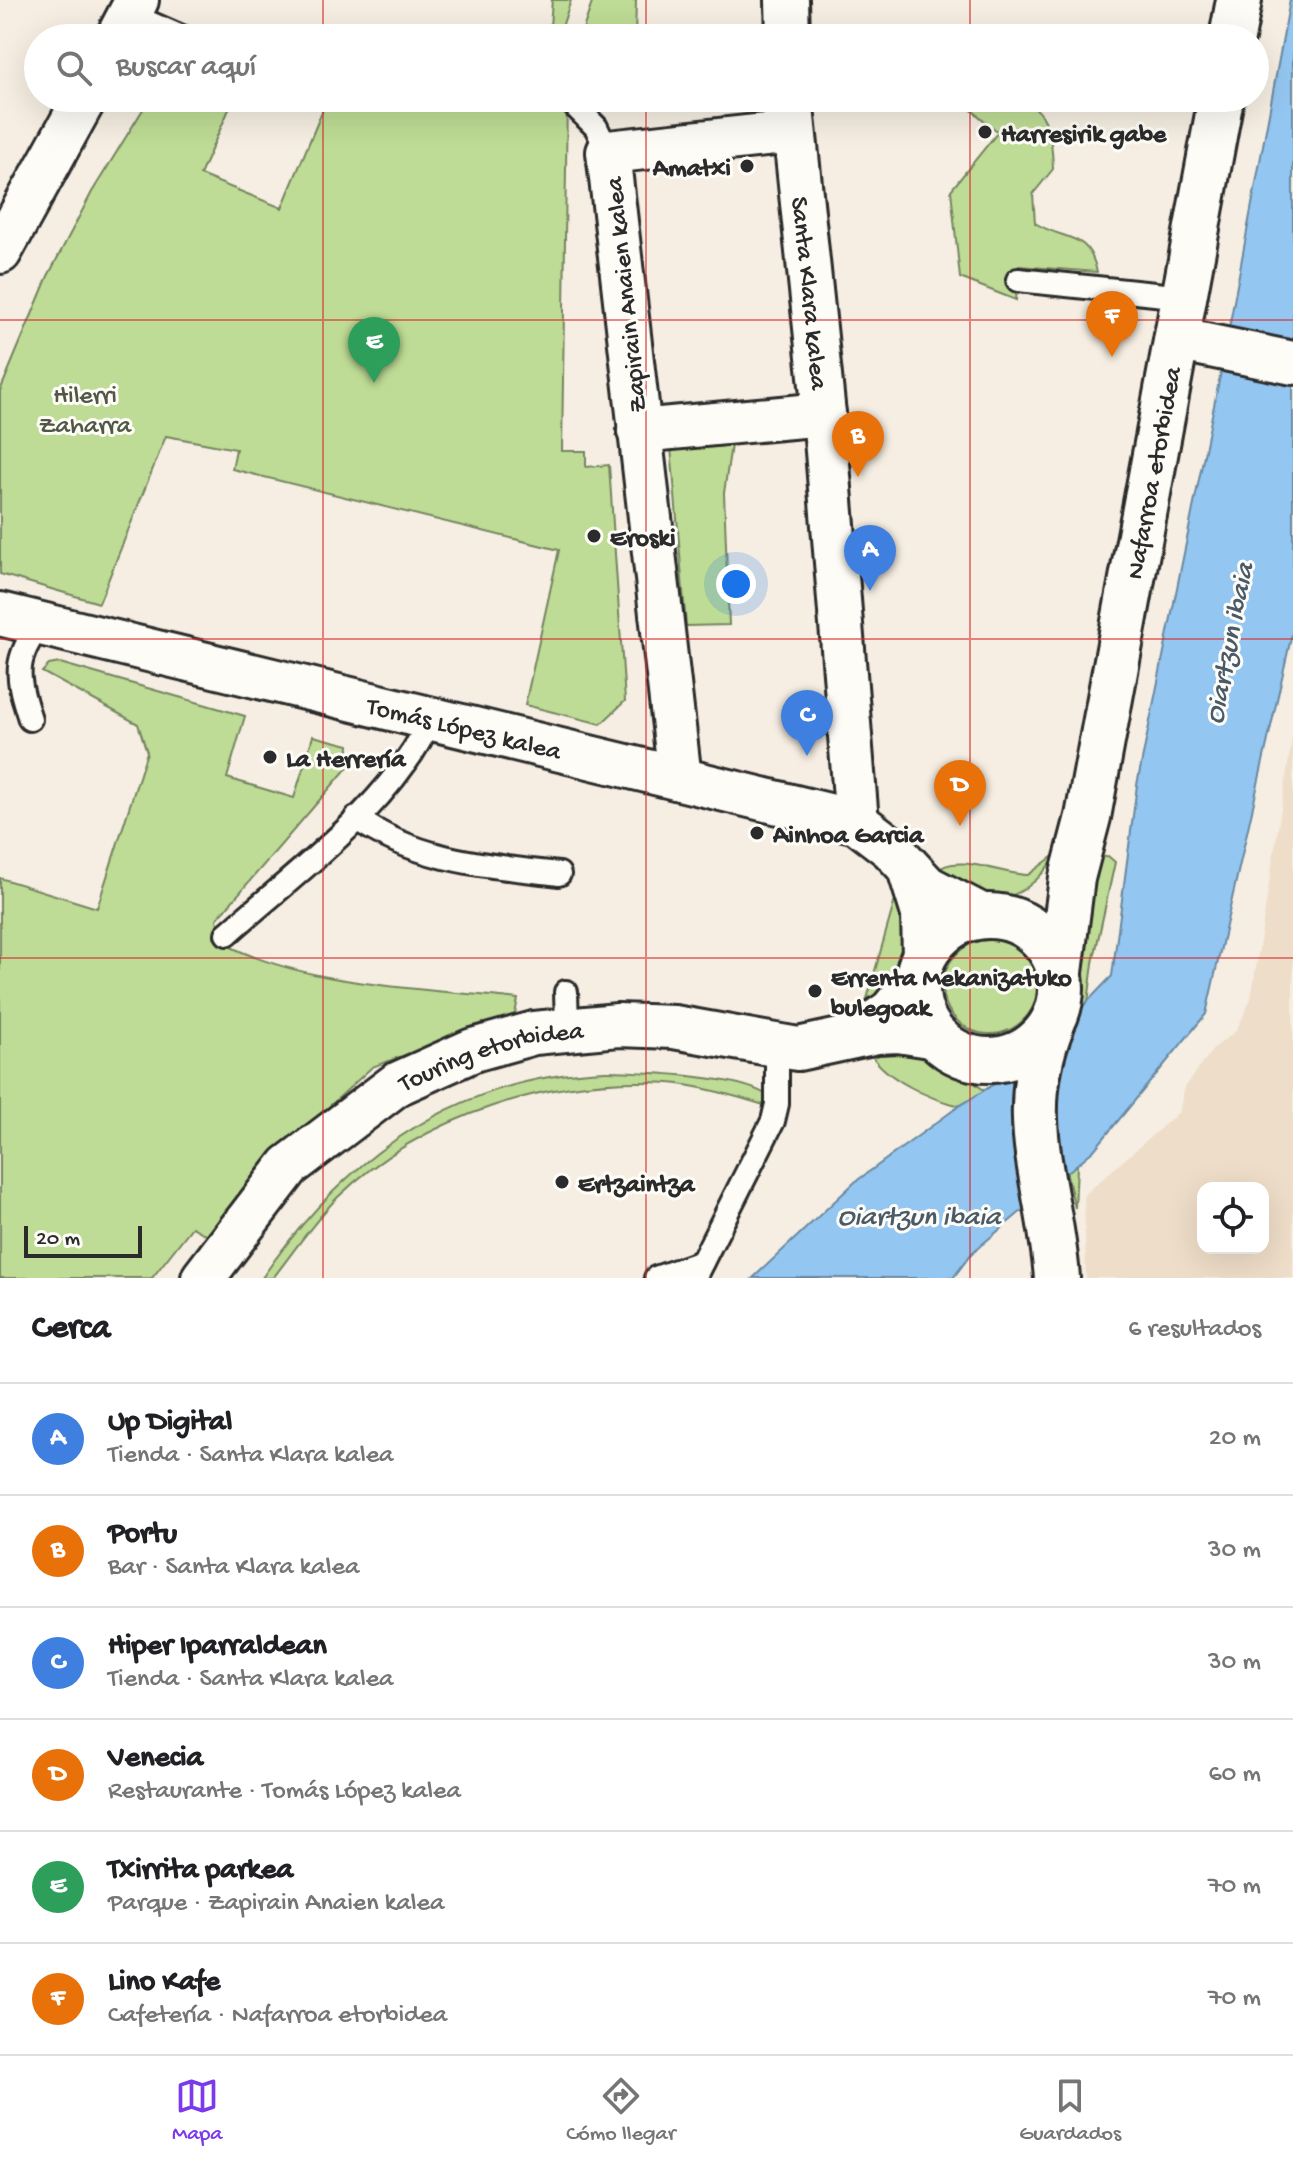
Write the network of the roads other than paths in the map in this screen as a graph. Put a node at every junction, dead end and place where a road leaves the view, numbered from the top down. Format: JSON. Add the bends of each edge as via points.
{"nodes":[{"id":1,"x":787,"y":0,"type":"edge"},
{"id":2,"x":1239,"y":0,"type":"edge"},
{"id":3,"x":126,"y":12,"type":"edge"},
{"id":4,"x":153,"y":24,"type":"edge"},
{"id":5,"x":788,"y":24,"type":"edge"},
{"id":6,"x":1235,"y":24,"type":"edge"},
{"id":7,"x":77,"y":112,"type":"edge"},
{"id":8,"x":581,"y":112,"type":"edge"},
{"id":9,"x":1218,"y":112,"type":"edge"},
{"id":10,"x":792,"y":115,"type":"edge"},
{"id":11,"x":608,"y":152,"type":"junction"},
{"id":12,"x":0,"y":252,"type":"edge"},
{"id":13,"x":1018,"y":280,"type":"dead end"},
{"id":14,"x":1184,"y":297,"type":"junction"},
{"id":15,"x":1195,"y":343,"type":"junction"},
{"id":16,"x":1293,"y":363,"type":"edge"},
{"id":17,"x":824,"y":414,"type":"junction"},
{"id":18,"x":639,"y":431,"type":"junction"},
{"id":19,"x":0,"y":614,"type":"edge"},
{"id":20,"x":41,"y":623,"type":"junction"},
{"id":21,"x":431,"y":718,"type":"junction"},
{"id":22,"x":30,"y":719,"type":"dead end"},
{"id":23,"x":680,"y":779,"type":"junction"},
{"id":24,"x":356,"y":818,"type":"junction"},
{"id":25,"x":857,"y":822,"type":"junction"},
{"id":26,"x":1079,"y":847,"type":"junction"},
{"id":27,"x":910,"y":872,"type":"junction"},
{"id":28,"x":559,"y":874,"type":"dead end"},
{"id":29,"x":999,"y":918,"type":"junction"},
{"id":30,"x":227,"y":934,"type":"dead end"},
{"id":31,"x":921,"y":968,"type":"junction"},
{"id":32,"x":1060,"y":972,"type":"junction"},
{"id":33,"x":1053,"y":1022,"type":"junction"},
{"id":34,"x":857,"y":1035,"type":"junction"},
{"id":35,"x":955,"y":1047,"type":"junction"},
{"id":36,"x":777,"y":1048,"type":"junction"},
{"id":37,"x":1033,"y":1133,"type":"junction"},
{"id":38,"x":1056,"y":1265,"type":"edge"},
{"id":39,"x":698,"y":1270,"type":"edge"},
{"id":40,"x":208,"y":1276,"type":"edge"},
{"id":41,"x":656,"y":1278,"type":"edge"}],
"edges":[{"from":1,"to":5,"type":"street"},
{"from":2,"to":6,"type":"main road"},
{"from":3,"to":4,"type":"lane"},
{"from":7,"to":12,"type":"street"},
{"from":8,"to":11,"type":"lane","via":[[596,127]]},
{"from":9,"to":14,"type":"main road","name":"Nafarroa etorbidea"},
{"from":10,"to":11,"type":"street","name":"Zapirain Anaien kalea"},
{"from":10,"to":17,"type":"street","name":"Santa Klara kalea"},
{"from":11,"to":18,"type":"street","name":"Zapirain Anaien kalea"},
{"from":13,"to":14,"type":"lane"},
{"from":14,"to":15,"type":"main road","name":"Nafarroa etorbidea"},
{"from":15,"to":16,"type":"street"},
{"from":15,"to":26,"type":"main road","name":"Nafarroa etorbidea"},
{"from":17,"to":18,"type":"street","name":"Zapirain Anaien kalea"},
{"from":17,"to":25,"type":"street","name":"Santa Klara kalea"},
{"from":18,"to":23,"type":"street","name":"Zapirain Anaien kalea"},
{"from":19,"to":20,"type":"street","name":"Tomás López kalea"},
{"from":20,"to":21,"type":"street","name":"Tomás López kalea"},
{"from":20,"to":22,"type":"lane","via":[[22,648],[22,694]]},
{"from":21,"to":23,"type":"street","name":"Tomás López kalea"},
{"from":21,"to":24,"type":"lane","via":[[417,750],[389,788]]},
{"from":23,"to":25,"type":"street","name":"Tomás López kalea"},
{"from":24,"to":28,"type":"lane","via":[[450,861]]},
{"from":24,"to":30,"type":"lane"},
{"from":25,"to":27,"type":"street","name":"Tomás López kalea","via":[[891,848]]},
{"from":26,"to":29,"type":"main road","name":"Nafarroa etorbidea","via":[[1051,887]]},
{"from":26,"to":32,"type":"main road","name":"Nafarroa etorbidea"},
{"from":27,"to":29,"type":"street","name":"Tomás López kalea","via":[[945,899]]},
{"from":27,"to":31,"type":"street","name":"Tomás López kalea","via":[[923,914]]},
{"from":29,"to":31,"type":"main road","via":[[954,925],[942,933]]},
{"from":29,"to":32,"type":"main road","via":[[1038,935]]},
{"from":31,"to":34,"type":"street","name":"Touring etorbidea","via":[[891,1011]]},
{"from":31,"to":35,"type":"main road","via":[[921,1010]]},
{"from":32,"to":33,"type":"main road","via":[[1061,998]]},
{"from":33,"to":35,"type":"main road","via":[[1035,1043],[1010,1057]]},
{"from":33,"to":37,"type":"main road","via":[[1035,1077]]},
{"from":34,"to":35,"type":"street","name":"Touring etorbidea","via":[[898,1031]]},
{"from":34,"to":36,"type":"street","name":"Touring etorbidea","via":[[830,1045]]},
{"from":35,"to":37,"type":"main road","via":[[1007,1092]]},
{"from":36,"to":39,"type":"lane","via":[[773,1121]]},
{"from":36,"to":40,"type":"street","name":"Touring etorbidea","via":[[566,1010],[397,1084],[289,1166]]},
{"from":37,"to":38,"type":"main road"},
{"from":39,"to":41,"type":"lane"}]}
